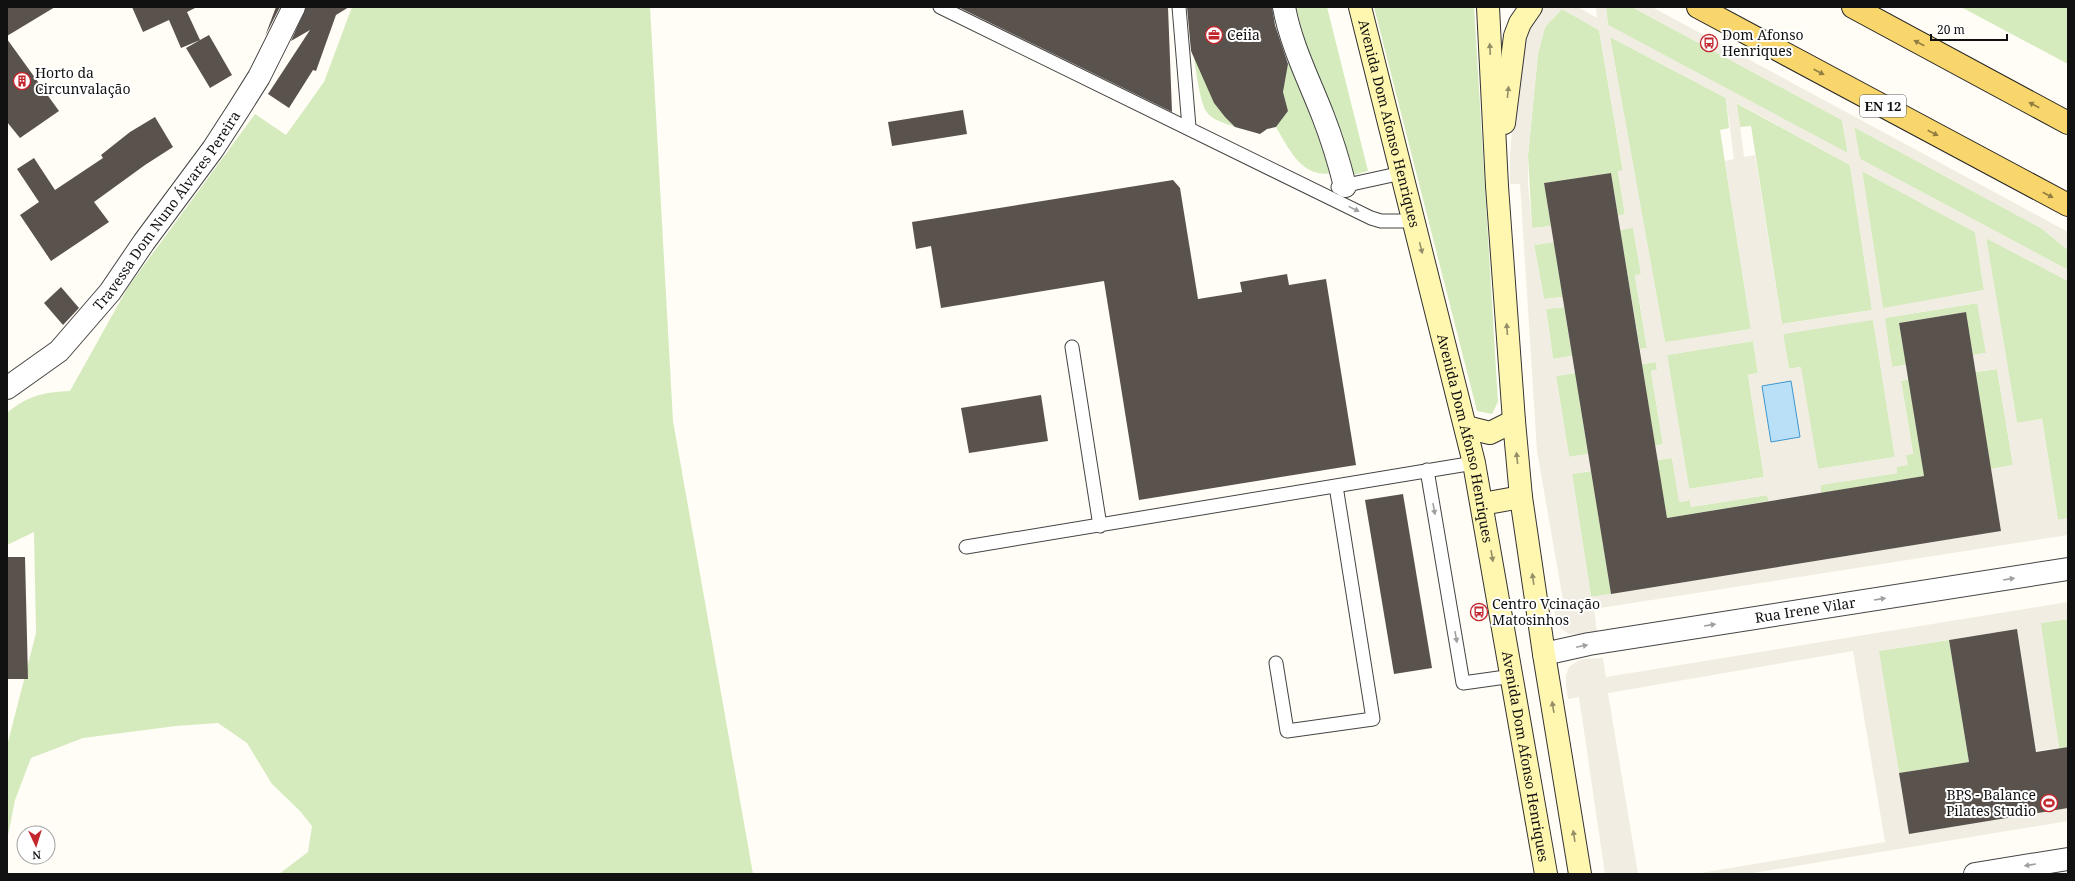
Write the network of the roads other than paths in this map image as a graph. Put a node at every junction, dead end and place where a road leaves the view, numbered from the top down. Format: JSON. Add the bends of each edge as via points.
{"nodes":[{"id":1,"x":294,"y":7,"type":"edge"},
{"id":2,"x":940,"y":7,"type":"edge"},
{"id":3,"x":1179,"y":7,"type":"edge"},
{"id":4,"x":1284,"y":7,"type":"edge"},
{"id":5,"x":1360,"y":7,"type":"edge"},
{"id":6,"x":1488,"y":7,"type":"edge"},
{"id":7,"x":1531,"y":7,"type":"edge"},
{"id":8,"x":1698,"y":7,"type":"edge"},
{"id":9,"x":1853,"y":7,"type":"edge"},
{"id":10,"x":1875,"y":12,"type":"edge"},
{"id":11,"x":2068,"y":123,"type":"edge"},
{"id":12,"x":1188,"y":127,"type":"junction"},
{"id":13,"x":1402,"y":173,"type":"junction"},
{"id":14,"x":1345,"y":186,"type":"junction"},
{"id":15,"x":1498,"y":186,"type":"junction"},
{"id":16,"x":1319,"y":192,"type":"junction"},
{"id":17,"x":2068,"y":206,"type":"edge"},
{"id":18,"x":1414,"y":220,"type":"junction"},
{"id":19,"x":1072,"y":347,"type":"dead end"},
{"id":20,"x":7,"y":388,"type":"edge"},
{"id":21,"x":1514,"y":421,"type":"junction"},
{"id":22,"x":1466,"y":427,"type":"junction"},
{"id":23,"x":1474,"y":463,"type":"junction"},
{"id":24,"x":1427,"y":470,"type":"junction"},
{"id":25,"x":1336,"y":486,"type":"junction"},
{"id":26,"x":1521,"y":497,"type":"junction"},
{"id":27,"x":1482,"y":504,"type":"junction"},
{"id":28,"x":1100,"y":526,"type":"junction"},
{"id":29,"x":966,"y":547,"type":"dead end"},
{"id":30,"x":2068,"y":569,"type":"edge"},
{"id":31,"x":1544,"y":654,"type":"junction"},
{"id":32,"x":1276,"y":662,"type":"dead end"},
{"id":33,"x":1513,"y":676,"type":"junction"},
{"id":34,"x":2068,"y":859,"type":"edge"},
{"id":35,"x":1546,"y":874,"type":"edge"},
{"id":36,"x":1580,"y":874,"type":"edge"},
{"id":37,"x":1974,"y":874,"type":"edge"}],
"edges":[{"from":1,"to":20,"type":"street","name":"Travessa Dom Nuno Álvares Pereira","via":[[259,77],[233,118],[110,292],[59,351]]},
{"from":2,"to":12,"type":"lane"},
{"from":3,"to":12,"type":"lane"},
{"from":4,"to":14,"type":"street","via":[[1299,58],[1332,141]]},
{"from":5,"to":13,"type":"main road","name":"Avenida Dom Afonso Henriques"},
{"from":15,"to":6,"type":"main road","one_way":true},
{"from":15,"to":7,"type":"main road","one_way":true,"via":[[1512,51],[1520,23]]},
{"from":8,"to":17,"type":"main road","number":"EN 12","one_way":true},
{"from":9,"to":10,"type":"main road"},
{"from":11,"to":10,"type":"main road","one_way":true},
{"from":12,"to":16,"type":"lane"},
{"from":13,"to":14,"type":"lane"},
{"from":13,"to":18,"type":"main road","name":"Avenida Dom Afonso Henriques"},
{"from":14,"to":16,"type":"lane"},
{"from":21,"to":15,"type":"main road","one_way":true},
{"from":16,"to":18,"type":"lane","one_way":true,"via":[[1376,219]]},
{"from":18,"to":22,"type":"main road","name":"Avenida Dom Afonso Henriques","one_way":true},
{"from":19,"to":28,"type":"lane"},
{"from":21,"to":22,"type":"main road","via":[[1490,433]]},
{"from":26,"to":21,"type":"main road","one_way":true},
{"from":22,"to":23,"type":"main road","name":"Avenida Dom Afonso Henriques"},
{"from":23,"to":24,"type":"lane"},
{"from":23,"to":27,"type":"main road","name":"Avenida Dom Afonso Henriques"},
{"from":24,"to":25,"type":"lane"},
{"from":24,"to":33,"type":"lane","one_way":true,"via":[[1463,683]]},
{"from":25,"to":28,"type":"lane"},
{"from":25,"to":32,"type":"lane","via":[[1373,719],[1287,731]]},
{"from":26,"to":27,"type":"main road"},
{"from":31,"to":26,"type":"main road","one_way":true},
{"from":27,"to":33,"type":"main road","name":"Avenida Dom Afonso Henriques","one_way":true},
{"from":28,"to":29,"type":"lane"},
{"from":31,"to":30,"type":"street","name":"Rua Irene Vilar","one_way":true,"via":[[1589,644]]},
{"from":36,"to":31,"type":"main road","one_way":true},
{"from":33,"to":35,"type":"main road","name":"Avenida Dom Afonso Henriques"},
{"from":34,"to":37,"type":"street","one_way":true}]}
